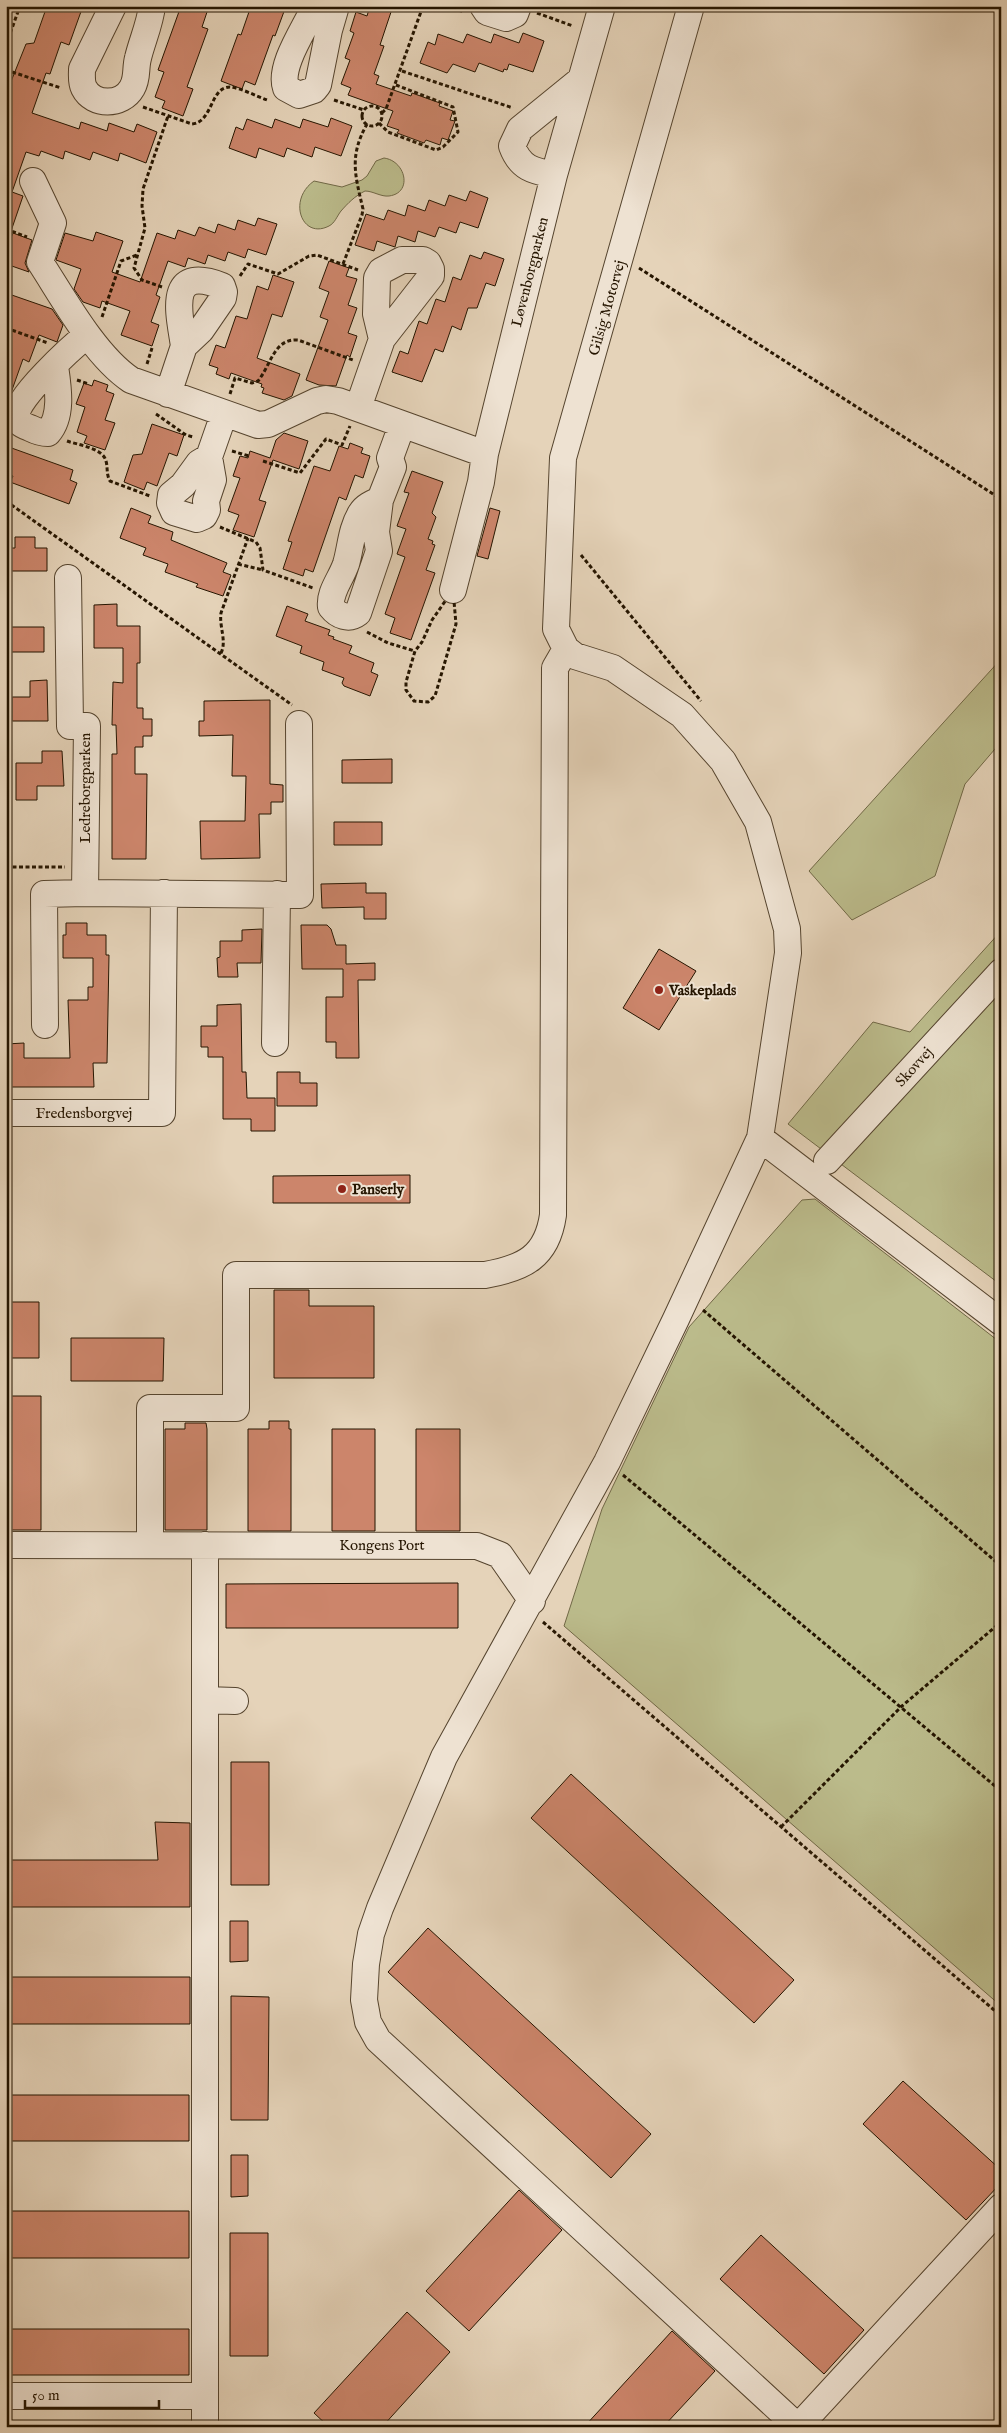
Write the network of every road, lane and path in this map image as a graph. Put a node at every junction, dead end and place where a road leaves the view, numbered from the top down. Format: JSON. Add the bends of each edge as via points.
{"nodes":[{"id":1,"x":20,"y":6,"type":"edge"},
{"id":2,"x":113,"y":6,"type":"edge"},
{"id":3,"x":152,"y":6,"type":"edge"},
{"id":4,"x":315,"y":6,"type":"edge"},
{"id":5,"x":336,"y":6,"type":"edge"},
{"id":6,"x":423,"y":6,"type":"edge"},
{"id":7,"x":483,"y":6,"type":"edge"},
{"id":8,"x":518,"y":6,"type":"edge"},
{"id":9,"x":602,"y":6,"type":"edge"},
{"id":10,"x":691,"y":6,"type":"edge"},
{"id":11,"x":593,"y":33,"type":"junction"},
{"id":12,"x":6,"y":45,"type":"edge"},
{"id":13,"x":6,"y":70,"type":"edge"},
{"id":14,"x":402,"y":70,"type":"junction"},
{"id":15,"x":579,"y":81,"type":"junction"},
{"id":16,"x":396,"y":86,"type":"junction"},
{"id":17,"x":84,"y":88,"type":"junction"},
{"id":18,"x":286,"y":88,"type":"junction"},
{"id":19,"x":314,"y":90,"type":"junction"},
{"id":20,"x":122,"y":99,"type":"junction"},
{"id":21,"x":364,"y":110,"type":"junction"},
{"id":22,"x":382,"y":113,"type":"junction"},
{"id":23,"x":168,"y":116,"type":"junction"},
{"id":24,"x":528,"y":121,"type":"junction"},
{"id":25,"x":379,"y":123,"type":"junction"},
{"id":26,"x":367,"y":124,"type":"junction"},
{"id":27,"x":554,"y":174,"type":"junction"},
{"id":28,"x":33,"y":181,"type":"dead end"},
{"id":29,"x":137,"y":255,"type":"junction"},
{"id":30,"x":621,"y":257,"type":"junction"},
{"id":31,"x":343,"y":264,"type":"junction"},
{"id":32,"x":377,"y":278,"type":"junction"},
{"id":33,"x":222,"y":286,"type":"junction"},
{"id":34,"x":179,"y":293,"type":"junction"},
{"id":35,"x":6,"y":328,"type":"edge"},
{"id":36,"x":382,"y":339,"type":"junction"},
{"id":37,"x":79,"y":344,"type":"junction"},
{"id":38,"x":184,"y":346,"type":"junction"},
{"id":39,"x":372,"y":368,"type":"junction"},
{"id":40,"x":158,"y":401,"type":"junction"},
{"id":41,"x":358,"y":408,"type":"junction"},
{"id":42,"x":224,"y":414,"type":"junction"},
{"id":43,"x":402,"y":425,"type":"junction"},
{"id":44,"x":48,"y":433,"type":"junction"},
{"id":45,"x":211,"y":451,"type":"junction"},
{"id":46,"x":485,"y":454,"type":"junction"},
{"id":47,"x":263,"y":461,"type":"dead end"},
{"id":48,"x":1001,"y":499,"type":"edge"},
{"id":49,"x":380,"y":500,"type":"junction"},
{"id":50,"x":6,"y":501,"type":"edge"},
{"id":51,"x":170,"y":503,"type":"junction"},
{"id":52,"x":201,"y":519,"type":"junction"},
{"id":53,"x":248,"y":538,"type":"junction"},
{"id":54,"x":238,"y":564,"type":"junction"},
{"id":55,"x":263,"y":570,"type":"junction"},
{"id":56,"x":68,"y":578,"type":"dead end"},
{"id":57,"x":453,"y":590,"type":"junction"},
{"id":58,"x":332,"y":595,"type":"junction"},
{"id":59,"x":354,"y":616,"type":"junction"},
{"id":60,"x":566,"y":649,"type":"junction"},
{"id":61,"x":415,"y":651,"type":"junction"},
{"id":62,"x":221,"y":653,"type":"junction"},
{"id":63,"x":299,"y":724,"type":"joint"},
{"id":64,"x":6,"y":866,"type":"edge"},
{"id":65,"x":85,"y":867,"type":"junction"},
{"id":66,"x":85,"y":893,"type":"junction"},
{"id":67,"x":164,"y":893,"type":"junction"},
{"id":68,"x":277,"y":894,"type":"junction"},
{"id":69,"x":1001,"y":972,"type":"edge"},
{"id":70,"x":45,"y":1025,"type":"dead end"},
{"id":71,"x":275,"y":1043,"type":"dead end"},
{"id":72,"x":6,"y":1113,"type":"edge"},
{"id":73,"x":760,"y":1138,"type":"junction"},
{"id":74,"x":827,"y":1162,"type":"dead end"},
{"id":75,"x":701,"y":1308,"type":"dead end"},
{"id":76,"x":1001,"y":1322,"type":"edge"},
{"id":77,"x":607,"y":1462,"type":"junction"},
{"id":78,"x":6,"y":1544,"type":"edge"},
{"id":79,"x":150,"y":1545,"type":"junction"},
{"id":80,"x":205,"y":1545,"type":"junction"},
{"id":81,"x":1001,"y":1566,"type":"edge"},
{"id":82,"x":532,"y":1601,"type":"junction"},
{"id":83,"x":1001,"y":1622,"type":"edge"},
{"id":84,"x":205,"y":1700,"type":"junction"},
{"id":85,"x":235,"y":1700,"type":"dead end"},
{"id":86,"x":902,"y":1706,"type":"junction"},
{"id":87,"x":1001,"y":1791,"type":"edge"},
{"id":88,"x":781,"y":1827,"type":"junction"},
{"id":89,"x":1001,"y":2016,"type":"edge"},
{"id":90,"x":1001,"y":2207,"type":"edge"},
{"id":91,"x":6,"y":2396,"type":"edge"},
{"id":92,"x":204,"y":2396,"type":"junction"},
{"id":93,"x":205,"y":2427,"type":"edge"},
{"id":94,"x":798,"y":2427,"type":"edge"}],
"edges":[{"from":1,"to":12,"type":"path"},
{"from":2,"to":17,"type":"street","via":[[82,69]]},
{"from":3,"to":20,"type":"street","via":[[137,61],[136,79]]},
{"from":4,"to":18,"type":"street","via":[[283,77]]},
{"from":5,"to":19,"type":"street","via":[[320,79]]},
{"from":6,"to":14,"type":"path"},
{"from":7,"to":8,"type":"street","via":[[487,12],[506,18],[515,14]]},
{"from":8,"to":11,"type":"path"},
{"from":9,"to":11,"type":"street","name":"Løvenborgparken"},
{"from":10,"to":30,"type":"street","name":"Gilsig Motorvej"},
{"from":11,"to":15,"type":"street","name":"Løvenborgparken"},
{"from":13,"to":17,"type":"path","via":[[67,90]]},
{"from":14,"to":16,"type":"path"},
{"from":14,"to":24,"type":"path","via":[[519,110]]},
{"from":15,"to":24,"type":"street"},
{"from":15,"to":27,"type":"street","name":"Løvenborgparken"},
{"from":16,"to":22,"type":"path"},
{"from":16,"to":25,"type":"path","via":[[453,107],[458,132],[436,150],[388,132]]},
{"from":17,"to":20,"type":"street","via":[[90,96],[102,101]]},
{"from":18,"to":19,"type":"street","via":[[299,95]]},
{"from":18,"to":23,"type":"path","via":[[277,98],[269,100],[231,87],[224,88],[199,123],[192,124]]},
{"from":19,"to":21,"type":"path"},
{"from":20,"to":23,"type":"path"},
{"from":21,"to":22,"type":"path","via":[[375,106]]},
{"from":21,"to":26,"type":"path","via":[[362,116]]},
{"from":22,"to":25,"type":"path"},
{"from":23,"to":29,"type":"path","via":[[143,189],[145,228]]},
{"from":24,"to":27,"type":"street","via":[[514,137],[515,156],[530,170]]},
{"from":25,"to":26,"type":"path"},
{"from":26,"to":31,"type":"path","via":[[355,148],[354,172],[362,215]]},
{"from":27,"to":46,"type":"street","name":"Løvenborgparken"},
{"from":28,"to":37,"type":"street","via":[[53,223],[40,262]]},
{"from":29,"to":34,"type":"path","via":[[134,268],[142,280]]},
{"from":29,"to":37,"type":"path","via":[[120,261],[102,316]]},
{"from":30,"to":48,"type":"path"},
{"from":30,"to":60,"type":"street","name":"Gilsig Motorvej","via":[[563,458],[555,614],[556,629]]},
{"from":31,"to":32,"type":"path"},
{"from":31,"to":33,"type":"path","via":[[317,255],[309,256],[278,274],[248,264],[243,274]]},
{"from":32,"to":36,"type":"street","via":[[376,314]]},
{"from":32,"to":36,"type":"street","via":[[381,271],[402,260],[423,260],[431,268],[430,276]]},
{"from":33,"to":34,"type":"street","via":[[195,281],[182,287]]},
{"from":33,"to":38,"type":"street","via":[[223,298],[201,330]]},
{"from":34,"to":38,"type":"street"},
{"from":35,"to":37,"type":"path"},
{"from":36,"to":39,"type":"street"},
{"from":37,"to":40,"type":"street"},
{"from":37,"to":44,"type":"street","via":[[59,397],[56,422]]},
{"from":37,"to":44,"type":"street","via":[[35,384],[16,415],[23,426]]},
{"from":38,"to":40,"type":"street"},
{"from":39,"to":41,"type":"street"},
{"from":39,"to":42,"type":"path","via":[[291,339],[276,349],[258,381],[252,383],[235,378]]},
{"from":40,"to":42,"type":"street"},
{"from":40,"to":45,"type":"path","via":[[186,434]]},
{"from":41,"to":42,"type":"street","via":[[326,399],[268,424],[258,425]]},
{"from":41,"to":43,"type":"street"},
{"from":41,"to":47,"type":"path","via":[[342,445],[326,439],[300,473]]},
{"from":42,"to":45,"type":"street"},
{"from":43,"to":46,"type":"street"},
{"from":43,"to":49,"type":"street","via":[[390,458],[393,467]]},
{"from":44,"to":51,"type":"path","via":[[102,453],[107,476],[116,484]]},
{"from":45,"to":51,"type":"street","via":[[193,468],[183,486],[171,495]]},
{"from":45,"to":52,"type":"street","via":[[213,480],[206,501],[207,510]]},
{"from":46,"to":57,"type":"street","name":"Løvenborgparken","via":[[481,482]]},
{"from":49,"to":58,"type":"street","via":[[362,512],[350,540],[346,564]]},
{"from":49,"to":59,"type":"street","via":[[376,532],[379,551],[361,608]]},
{"from":50,"to":62,"type":"path"},
{"from":51,"to":52,"type":"street","via":[[174,512]]},
{"from":52,"to":53,"type":"path"},
{"from":53,"to":54,"type":"path"},
{"from":53,"to":55,"type":"path","via":[[260,548]]},
{"from":54,"to":55,"type":"path"},
{"from":54,"to":62,"type":"path","via":[[221,613],[224,641]]},
{"from":55,"to":58,"type":"path"},
{"from":56,"to":65,"type":"street","name":"Ledreborgparken","via":[[70,726],[87,726]]},
{"from":57,"to":61,"type":"path"},
{"from":57,"to":61,"type":"path","via":[[456,624],[435,696],[428,702],[414,701],[406,690]]},
{"from":58,"to":59,"type":"street","via":[[331,608],[335,612]]},
{"from":59,"to":61,"type":"path","via":[[368,633]]},
{"from":60,"to":73,"type":"street","via":[[575,656],[613,668],[682,715],[723,762],[758,822],[787,930],[788,953]]},
{"from":60,"to":79,"type":"street","via":[[555,668],[553,1215],[550,1234],[542,1249],[528,1262],[507,1271],[485,1275],[236,1276],[236,1408],[150,1408]]},
{"from":62,"to":63,"type":"path","via":[[289,702],[295,710],[294,723]]},
{"from":63,"to":68,"type":"street","via":[[300,895]]},
{"from":64,"to":65,"type":"path"},
{"from":65,"to":66,"type":"street","name":"Ledreborgparken"},
{"from":66,"to":67,"type":"street"},
{"from":66,"to":70,"type":"street","via":[[44,894]]},
{"from":67,"to":68,"type":"street"},
{"from":67,"to":72,"type":"street","name":"Fredensborgvej","via":[[162,1113]]},
{"from":68,"to":71,"type":"street"},
{"from":69,"to":74,"type":"street","name":"Skovvej"},
{"from":73,"to":76,"type":"street"},
{"from":73,"to":77,"type":"street"},
{"from":75,"to":81,"type":"path"},
{"from":77,"to":82,"type":"street"},
{"from":77,"to":86,"type":"path"},
{"from":78,"to":79,"type":"street","name":"Kongens Port"},
{"from":79,"to":80,"type":"street","name":"Kongens Port"},
{"from":80,"to":82,"type":"street","name":"Kongens Port","via":[[477,1546],[500,1555]]},
{"from":80,"to":84,"type":"street"},
{"from":82,"to":88,"type":"path","via":[[537,1616]]},
{"from":82,"to":94,"type":"street","via":[[444,1757],[380,1908],[366,1964],[364,2000],[368,2022],[378,2040]]},
{"from":83,"to":86,"type":"path"},
{"from":84,"to":85,"type":"street"},
{"from":84,"to":92,"type":"street"},
{"from":86,"to":87,"type":"path"},
{"from":86,"to":88,"type":"path"},
{"from":88,"to":89,"type":"path"},
{"from":90,"to":94,"type":"street"},
{"from":91,"to":92,"type":"street"},
{"from":92,"to":93,"type":"street"}]}
